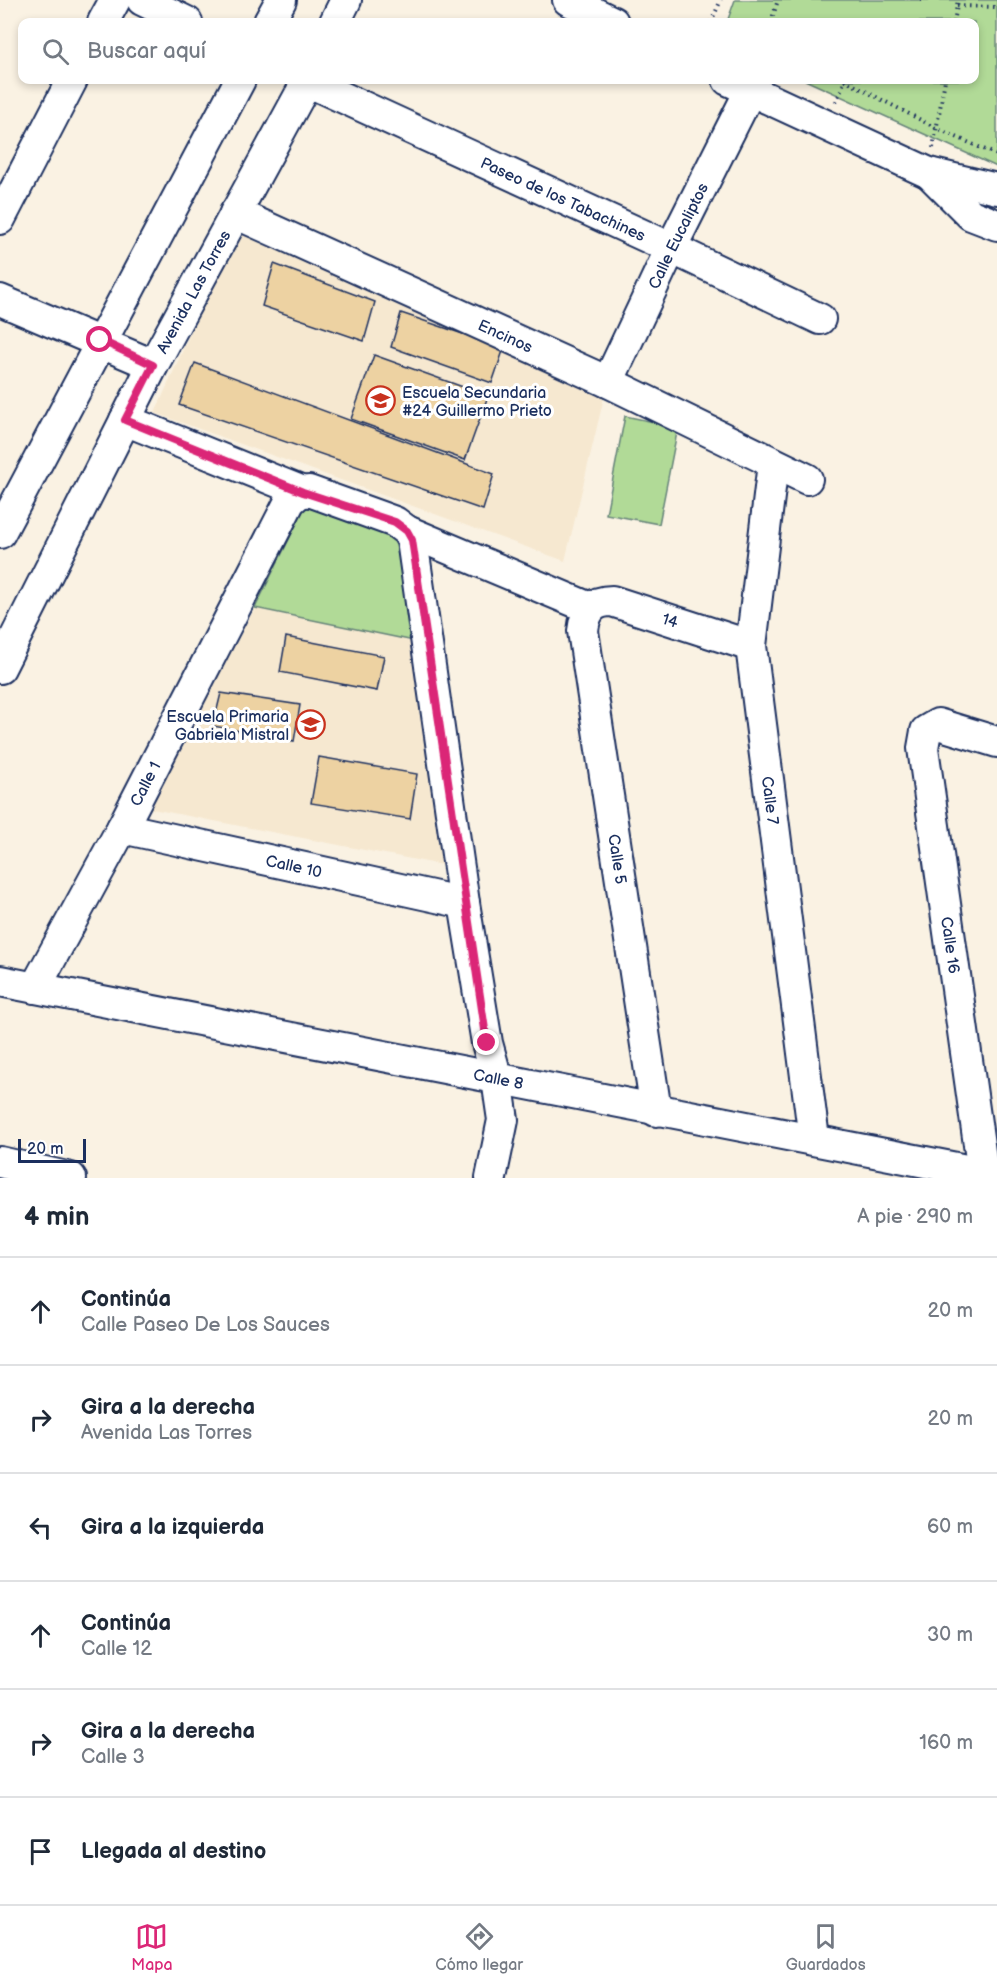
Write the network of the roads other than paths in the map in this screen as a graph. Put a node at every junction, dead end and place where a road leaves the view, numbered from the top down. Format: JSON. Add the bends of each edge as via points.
{"nodes":[{"id":1,"x":115,"y":0,"type":"edge"},
{"id":2,"x":142,"y":0,"type":"edge"},
{"id":3,"x":281,"y":0,"type":"edge"},
{"id":4,"x":346,"y":0,"type":"edge"},
{"id":5,"x":568,"y":0,"type":"edge"},
{"id":6,"x":105,"y":18,"type":"edge"},
{"id":7,"x":180,"y":18,"type":"edge"},
{"id":8,"x":271,"y":18,"type":"edge"},
{"id":9,"x":337,"y":18,"type":"edge"},
{"id":10,"x":606,"y":18,"type":"edge"},
{"id":11,"x":70,"y":84,"type":"edge"},
{"id":12,"x":238,"y":84,"type":"edge"},
{"id":13,"x":305,"y":84,"type":"edge"},
{"id":14,"x":316,"y":84,"type":"edge"},
{"id":15,"x":739,"y":85,"type":"edge"},
{"id":16,"x":928,"y":173,"type":"junction"},
{"id":17,"x":997,"y":189,"type":"edge"},
{"id":18,"x":235,"y":213,"type":"junction"},
{"id":19,"x":0,"y":219,"type":"edge"},
{"id":20,"x":997,"y":225,"type":"edge"},
{"id":21,"x":671,"y":248,"type":"junction"},
{"id":22,"x":0,"y":300,"type":"edge"},
{"id":23,"x":820,"y":319,"type":"dead end"},
{"id":24,"x":100,"y":340,"type":"junction"},
{"id":25,"x":153,"y":365,"type":"junction"},
{"id":26,"x":608,"y":382,"type":"junction"},
{"id":27,"x":125,"y":420,"type":"junction"},
{"id":28,"x":773,"y":463,"type":"junction"},
{"id":29,"x":13,"y":479,"type":"edge"},
{"id":30,"x":807,"y":479,"type":"dead end"},
{"id":31,"x":306,"y":492,"type":"junction"},
{"id":32,"x":401,"y":526,"type":"junction"},
{"id":33,"x":0,"y":533,"type":"edge"},
{"id":34,"x":590,"y":608,"type":"junction"},
{"id":35,"x":751,"y":646,"type":"junction"},
{"id":36,"x":0,"y":668,"type":"edge"},
{"id":37,"x":997,"y":742,"type":"edge"},
{"id":38,"x":122,"y":828,"type":"junction"},
{"id":39,"x":464,"y":903,"type":"junction"},
{"id":40,"x":0,"y":981,"type":"edge"},
{"id":41,"x":35,"y":988,"type":"junction"},
{"id":42,"x":497,"y":1079,"type":"junction"},
{"id":43,"x":656,"y":1111,"type":"junction"},
{"id":44,"x":814,"y":1139,"type":"junction"},
{"id":45,"x":0,"y":1162,"type":"edge"},
{"id":46,"x":990,"y":1175,"type":"edge"},
{"id":47,"x":71,"y":1178,"type":"edge"},
{"id":48,"x":491,"y":1178,"type":"edge"}],
"edges":[{"from":1,"to":6,"type":"street"},
{"from":2,"to":7,"type":"street"},
{"from":3,"to":8,"type":"street"},
{"from":4,"to":9,"type":"street"},
{"from":5,"to":10,"type":"street"},
{"from":11,"to":19,"type":"street"},
{"from":12,"to":24,"type":"street"},
{"from":13,"to":18,"type":"street","name":"Avenida Las Torres"},
{"from":14,"to":21,"type":"street","name":"Paseo de los Tabachines"},
{"from":15,"to":16,"type":"street"},
{"from":15,"to":21,"type":"street","name":"Calle Eucaliptos"},
{"from":16,"to":17,"type":"street"},
{"from":16,"to":20,"type":"street","via":[[971,215]]},
{"from":18,"to":25,"type":"street","name":"Avenida Las Torres"},
{"from":18,"to":26,"type":"street","name":"Encinos"},
{"from":21,"to":23,"type":"street","name":"Paseo de los Tabachines"},
{"from":21,"to":26,"type":"street","name":"Calle Eucaliptos"},
{"from":22,"to":24,"type":"street"},
{"from":24,"to":25,"type":"street"},
{"from":24,"to":29,"type":"street"},
{"from":25,"to":27,"type":"street","name":"Avenida Las Torres"},
{"from":26,"to":28,"type":"street","name":"Encinos"},
{"from":27,"to":31,"type":"street"},
{"from":27,"to":36,"type":"street","name":"Avenida Las Torres"},
{"from":28,"to":30,"type":"street","name":"Encinos"},
{"from":28,"to":35,"type":"street","name":"Calle 7"},
{"from":29,"to":33,"type":"street"},
{"from":31,"to":32,"type":"street"},
{"from":31,"to":38,"type":"street","name":"Calle 1","via":[[290,501]]},
{"from":32,"to":34,"type":"street"},
{"from":32,"to":39,"type":"street","via":[[412,540]]},
{"from":34,"to":35,"type":"street","name":"14","via":[[602,601],[612,601]]},
{"from":34,"to":43,"type":"street","name":"Calle 5","via":[[583,631]]},
{"from":35,"to":44,"type":"street","name":"Calle 7"},
{"from":37,"to":46,"type":"street","name":"Calle 16","via":[[938,724],[926,731],[923,748]]},
{"from":38,"to":39,"type":"street","name":"Calle 10"},
{"from":38,"to":41,"type":"street","name":"Calle 1"},
{"from":39,"to":42,"type":"street","via":[[487,1043]]},
{"from":40,"to":41,"type":"street","name":"Calle 8"},
{"from":41,"to":42,"type":"street","name":"Calle 8"},
{"from":42,"to":43,"type":"street","name":"Calle 8"},
{"from":42,"to":48,"type":"street","via":[[503,1120]]},
{"from":43,"to":44,"type":"street","name":"Calle 8"},
{"from":44,"to":46,"type":"street","name":"Calle 8"},
{"from":45,"to":47,"type":"street"}]}
